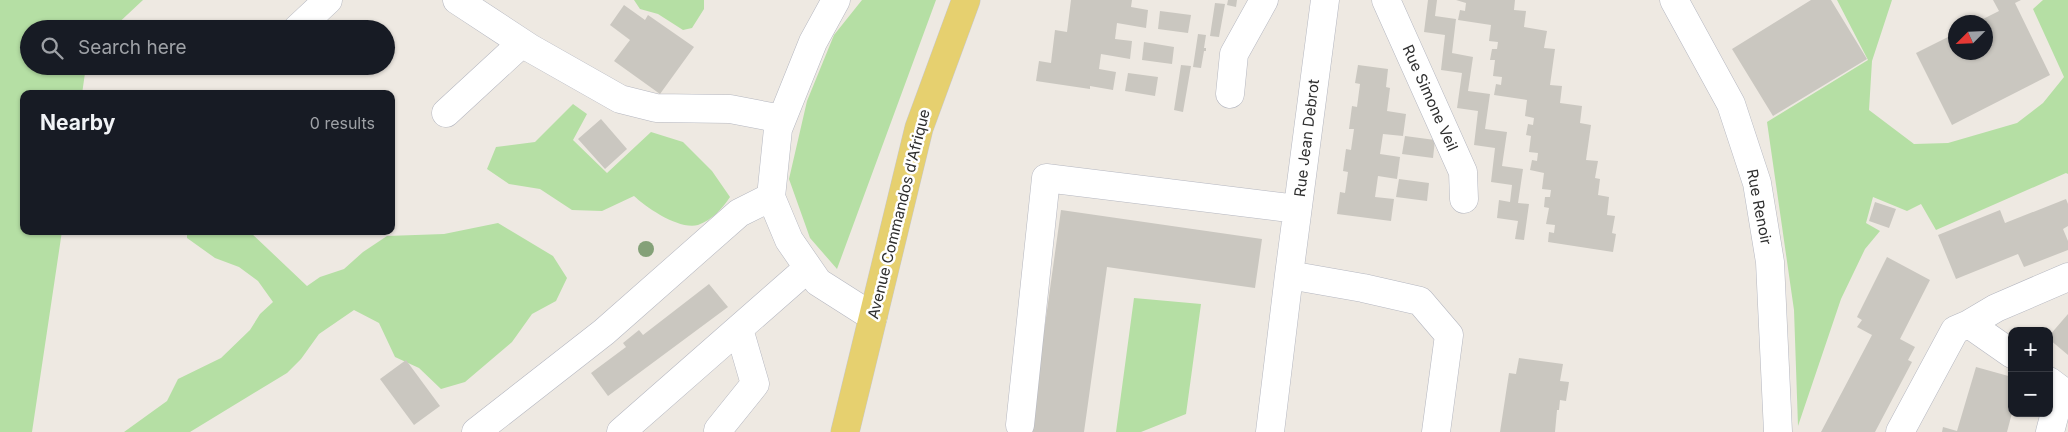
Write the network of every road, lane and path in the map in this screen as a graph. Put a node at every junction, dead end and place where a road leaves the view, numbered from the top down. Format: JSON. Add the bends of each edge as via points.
{"nodes":[{"id":1,"x":328,"y":0,"type":"edge"},
{"id":2,"x":457,"y":0,"type":"edge"},
{"id":3,"x":836,"y":0,"type":"edge"},
{"id":4,"x":966,"y":0,"type":"edge"},
{"id":5,"x":1264,"y":0,"type":"edge"},
{"id":6,"x":1325,"y":0,"type":"edge"},
{"id":7,"x":1386,"y":0,"type":"edge"},
{"id":8,"x":1674,"y":0,"type":"edge"},
{"id":9,"x":307,"y":20,"type":"edge"},
{"id":10,"x":522,"y":43,"type":"junction"},
{"id":11,"x":1230,"y":94,"type":"dead end"},
{"id":12,"x":446,"y":113,"type":"dead end"},
{"id":13,"x":782,"y":119,"type":"junction"},
{"id":14,"x":771,"y":197,"type":"junction"},
{"id":15,"x":1464,"y":199,"type":"dead end"},
{"id":16,"x":1297,"y":209,"type":"junction"},
{"id":17,"x":808,"y":268,"type":"junction"},
{"id":18,"x":1289,"y":275,"type":"junction"},
{"id":19,"x":2068,"y":277,"type":"edge"},
{"id":20,"x":873,"y":317,"type":"junction"},
{"id":21,"x":1970,"y":324,"type":"junction"},
{"id":22,"x":739,"y":328,"type":"junction"},
{"id":23,"x":2008,"y":351,"type":"edge"},
{"id":24,"x":2060,"y":387,"type":"edge"},
{"id":25,"x":1020,"y":425,"type":"dead end"},
{"id":26,"x":718,"y":430,"type":"dead end"},
{"id":27,"x":476,"y":432,"type":"edge"},
{"id":28,"x":621,"y":432,"type":"edge"},
{"id":29,"x":845,"y":432,"type":"edge"},
{"id":30,"x":1270,"y":432,"type":"edge"},
{"id":31,"x":1436,"y":432,"type":"edge"},
{"id":32,"x":1778,"y":432,"type":"edge"},
{"id":33,"x":1900,"y":432,"type":"edge"},
{"id":34,"x":2050,"y":432,"type":"edge"}],
"edges":[{"from":1,"to":9,"type":"street"},
{"from":2,"to":10,"type":"street"},
{"from":3,"to":13,"type":"street","via":[[813,42]]},
{"from":4,"to":20,"type":"main road","name":"Avenue Commandos d'Afrique","via":[[919,128]]},
{"from":5,"to":11,"type":"street","via":[[1234,54]]},
{"from":6,"to":16,"type":"street","name":"Rue Jean Debrot"},
{"from":7,"to":15,"type":"street","name":"Rue Simone Veil","via":[[1463,172]]},
{"from":8,"to":32,"type":"street","name":"Rue Renoir","via":[[1731,104],[1757,183],[1770,262]]},
{"from":10,"to":12,"type":"street"},
{"from":10,"to":13,"type":"street","via":[[620,99],[656,108],[730,108]]},
{"from":13,"to":14,"type":"street","via":[[778,129]]},
{"from":14,"to":17,"type":"street","via":[[789,240]]},
{"from":14,"to":27,"type":"street","via":[[739,213],[604,332]]},
{"from":16,"to":18,"type":"street","name":"Rue Jean Debrot"},
{"from":16,"to":25,"type":"street","via":[[1046,178]]},
{"from":17,"to":20,"type":"street","via":[[818,282]]},
{"from":17,"to":22,"type":"street"},
{"from":18,"to":30,"type":"street","name":"Rue Jean Debrot"},
{"from":18,"to":31,"type":"street","via":[[1420,301],[1449,335]]},
{"from":19,"to":21,"type":"street","via":[[1996,308]]},
{"from":20,"to":29,"type":"main road","name":"Avenue Commandos d'Afrique"},
{"from":21,"to":23,"type":"street"},
{"from":21,"to":33,"type":"street","via":[[1955,330]]},
{"from":22,"to":26,"type":"street","via":[[755,384]]},
{"from":22,"to":28,"type":"street"},
{"from":24,"to":34,"type":"street"}]}
